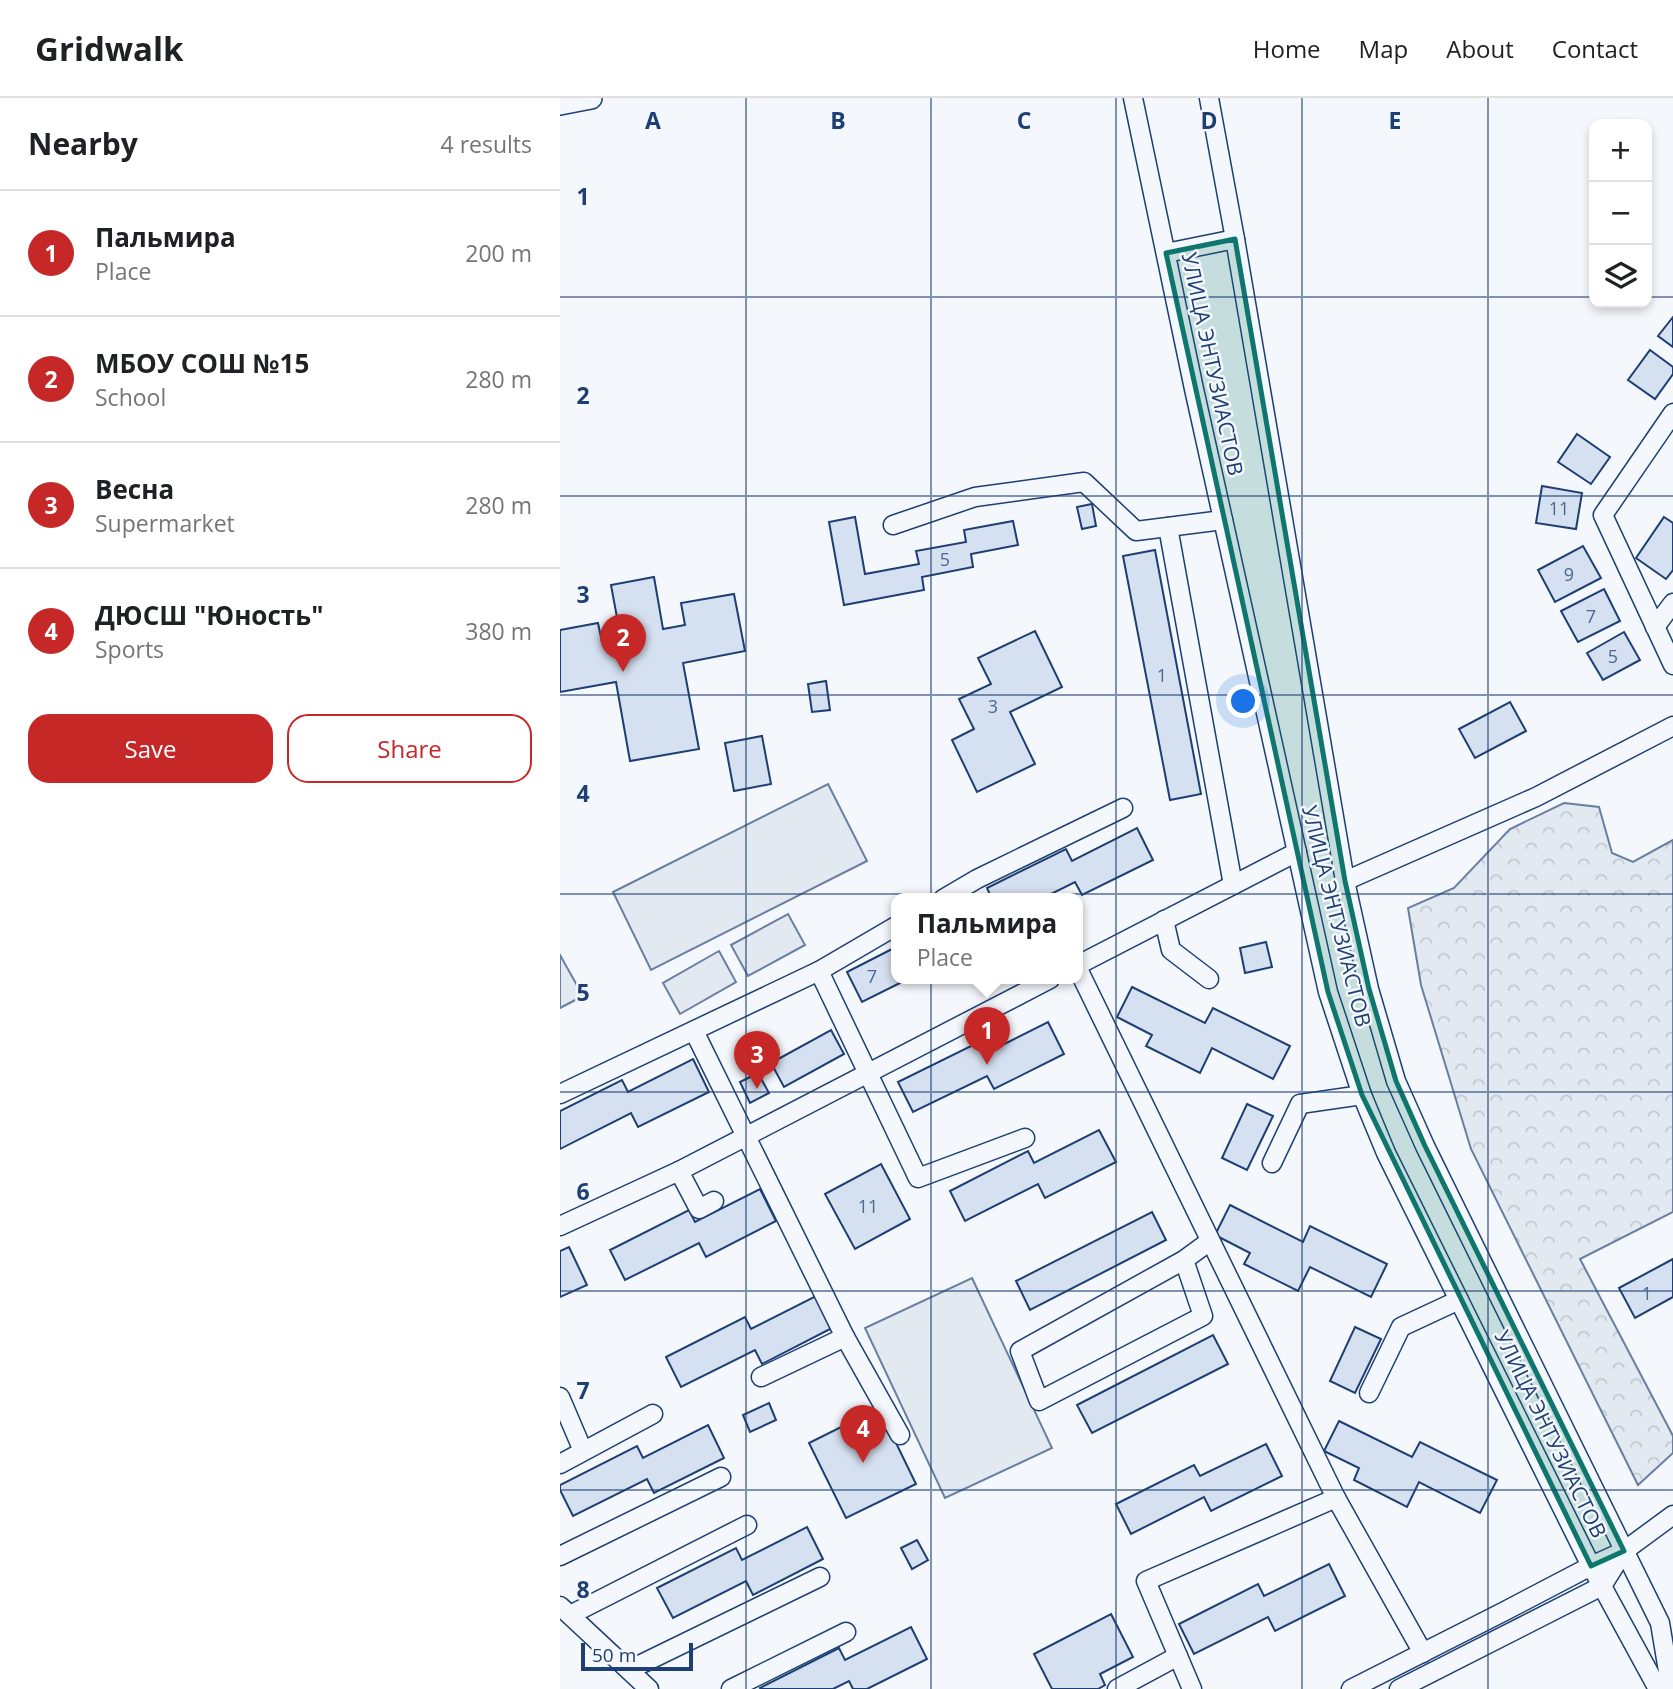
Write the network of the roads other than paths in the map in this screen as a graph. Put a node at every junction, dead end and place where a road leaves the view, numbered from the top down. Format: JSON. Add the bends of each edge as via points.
{"nodes":[{"id":1,"x":591,"y":98,"type":"edge"},
{"id":2,"x":1133,"y":98,"type":"edge"},
{"id":3,"x":1209,"y":98,"type":"edge"},
{"id":4,"x":560,"y":104,"type":"edge"},
{"id":5,"x":1235,"y":239,"type":"junction"},
{"id":6,"x":1166,"y":253,"type":"junction"},
{"id":7,"x":1673,"y":413,"type":"edge"},
{"id":8,"x":1223,"y":520,"type":"junction"},
{"id":9,"x":893,"y":525,"type":"dead end"},
{"id":10,"x":1167,"y":527,"type":"junction"},
{"id":11,"x":1673,"y":603,"type":"edge"},
{"id":12,"x":1655,"y":627,"type":"junction"},
{"id":13,"x":1673,"y":665,"type":"edge"},
{"id":14,"x":1673,"y":726,"type":"edge"},
{"id":15,"x":1123,"y":808,"type":"dead end"},
{"id":16,"x":1297,"y":852,"type":"junction"},
{"id":17,"x":1345,"y":881,"type":"junction"},
{"id":18,"x":1233,"y":885,"type":"junction"},
{"id":19,"x":953,"y":893,"type":"edge"},
{"id":20,"x":1164,"y":920,"type":"junction"},
{"id":21,"x":891,"y":929,"type":"edge"},
{"id":22,"x":1083,"y":964,"type":"edge"},
{"id":23,"x":819,"y":971,"type":"junction"},
{"id":24,"x":1083,"y":977,"type":"edge"},
{"id":25,"x":1209,"y":979,"type":"dead end"},
{"id":26,"x":1040,"y":984,"type":"edge"},
{"id":27,"x":694,"y":1031,"type":"junction"},
{"id":28,"x":868,"y":1072,"type":"junction"},
{"id":29,"x":560,"y":1094,"type":"edge"},
{"id":30,"x":1362,"y":1095,"type":"junction"},
{"id":31,"x":745,"y":1136,"type":"junction"},
{"id":32,"x":1025,"y":1138,"type":"dead end"},
{"id":33,"x":1272,"y":1163,"type":"dead end"},
{"id":34,"x":679,"y":1171,"type":"junction"},
{"id":35,"x":714,"y":1201,"type":"dead end"},
{"id":36,"x":560,"y":1226,"type":"edge"},
{"id":37,"x":1210,"y":1241,"type":"junction"},
{"id":38,"x":1184,"y":1260,"type":"junction"},
{"id":39,"x":1459,"y":1300,"type":"junction"},
{"id":40,"x":845,"y":1337,"type":"junction"},
{"id":41,"x":761,"y":1377,"type":"dead end"},
{"id":42,"x":1369,"y":1393,"type":"dead end"},
{"id":43,"x":560,"y":1397,"type":"edge"},
{"id":44,"x":653,"y":1414,"type":"dead end"},
{"id":45,"x":900,"y":1435,"type":"dead end"},
{"id":46,"x":583,"y":1451,"type":"junction"},
{"id":47,"x":560,"y":1464,"type":"edge"},
{"id":48,"x":721,"y":1477,"type":"dead end"},
{"id":49,"x":1336,"y":1498,"type":"junction"},
{"id":50,"x":1673,"y":1516,"type":"edge"},
{"id":51,"x":747,"y":1525,"type":"dead end"},
{"id":52,"x":1625,"y":1551,"type":"junction"},
{"id":53,"x":560,"y":1556,"type":"edge"},
{"id":54,"x":1591,"y":1566,"type":"junction"},
{"id":55,"x":820,"y":1577,"type":"dead end"},
{"id":56,"x":1602,"y":1586,"type":"junction"},
{"id":57,"x":565,"y":1610,"type":"edge"},
{"id":58,"x":846,"y":1632,"type":"dead end"},
{"id":59,"x":1423,"y":1653,"type":"junction"},
{"id":60,"x":1178,"y":1656,"type":"junction"},
{"id":61,"x":629,"y":1670,"type":"junction"},
{"id":62,"x":649,"y":1689,"type":"edge"},
{"id":63,"x":731,"y":1689,"type":"edge"},
{"id":64,"x":1117,"y":1689,"type":"edge"},
{"id":65,"x":1192,"y":1689,"type":"edge"},
{"id":66,"x":1351,"y":1689,"type":"edge"},
{"id":67,"x":1399,"y":1689,"type":"edge"},
{"id":68,"x":1658,"y":1689,"type":"edge"},
{"id":69,"x":1671,"y":1689,"type":"edge"}],
"edges":[{"from":1,"to":4,"type":"main road"},
{"from":2,"to":6,"type":"street","name":"УЛИЦА ЭНТУЗИАСТОВ"},
{"from":3,"to":5,"type":"street","name":"УЛИЦА ЭНТУЗИАСТОВ"},
{"from":5,"to":6,"type":"street"},
{"from":5,"to":17,"type":"street","name":"УЛИЦА ЭНТУЗИАСТОВ"},
{"from":6,"to":8,"type":"street","name":"УЛИЦА ЭНТУЗИАСТОВ"},
{"from":7,"to":12,"type":"street","via":[[1603,515]]},
{"from":8,"to":10,"type":"street"},
{"from":8,"to":16,"type":"street","name":"УЛИЦА ЭНТУЗИАСТОВ"},
{"from":9,"to":10,"type":"street","via":[[975,497],[1084,482],[1136,531]]},
{"from":10,"to":18,"type":"street"},
{"from":11,"to":12,"type":"street"},
{"from":12,"to":13,"type":"street"},
{"from":14,"to":17,"type":"street","via":[[1536,797]]},
{"from":15,"to":19,"type":"street"},
{"from":16,"to":18,"type":"street"},
{"from":16,"to":30,"type":"street","name":"УЛИЦА ЭНТУЗИАСТОВ","via":[[1328,992]]},
{"from":17,"to":52,"type":"street","name":"УЛИЦА ЭНТУЗИАСТОВ","via":[[1396,1081]]},
{"from":18,"to":20,"type":"street"},
{"from":20,"to":22,"type":"street"},
{"from":20,"to":25,"type":"street","via":[[1171,950]]},
{"from":21,"to":23,"type":"street"},
{"from":23,"to":27,"type":"street"},
{"from":23,"to":28,"type":"street"},
{"from":24,"to":37,"type":"street"},
{"from":26,"to":28,"type":"street"},
{"from":27,"to":29,"type":"street"},
{"from":27,"to":31,"type":"street"},
{"from":28,"to":31,"type":"street"},
{"from":28,"to":32,"type":"street","via":[[918,1178]]},
{"from":30,"to":33,"type":"street","via":[[1300,1104]]},
{"from":30,"to":39,"type":"street","name":"УЛИЦА ЭНТУЗИАСТОВ"},
{"from":31,"to":34,"type":"street"},
{"from":31,"to":40,"type":"street"},
{"from":34,"to":35,"type":"street","via":[[699,1209]]},
{"from":34,"to":36,"type":"street"},
{"from":37,"to":38,"type":"street"},
{"from":37,"to":49,"type":"street"},
{"from":38,"to":38,"type":"street","via":[[1203,1316],[1039,1401],[1020,1351]]},
{"from":39,"to":42,"type":"street","via":[[1401,1327]]},
{"from":39,"to":54,"type":"street","name":"УЛИЦА ЭНТУЗИАСТОВ"},
{"from":40,"to":41,"type":"street"},
{"from":40,"to":45,"type":"street"},
{"from":43,"to":46,"type":"street"},
{"from":44,"to":46,"type":"street"},
{"from":46,"to":47,"type":"street"},
{"from":48,"to":53,"type":"street"},
{"from":49,"to":59,"type":"street"},
{"from":49,"to":60,"type":"street","via":[[1146,1581]]},
{"from":50,"to":52,"type":"street"},
{"from":51,"to":57,"type":"street"},
{"from":52,"to":54,"type":"street"},
{"from":52,"to":56,"type":"street"},
{"from":52,"to":69,"type":"street","name":"УЛИЦА ЭНТУЗИАСТОВ","via":[[1660,1623]]},
{"from":54,"to":56,"type":"street","name":"УЛИЦА ЭНТУЗИАСТОВ"},
{"from":54,"to":59,"type":"street"},
{"from":55,"to":61,"type":"street"},
{"from":56,"to":67,"type":"street"},
{"from":56,"to":68,"type":"street","name":"УЛИЦА ЭНТУЗИАСТОВ"},
{"from":57,"to":61,"type":"street"},
{"from":58,"to":63,"type":"street"},
{"from":59,"to":66,"type":"street"},
{"from":60,"to":64,"type":"street"},
{"from":60,"to":65,"type":"street"},
{"from":61,"to":62,"type":"street"}]}
